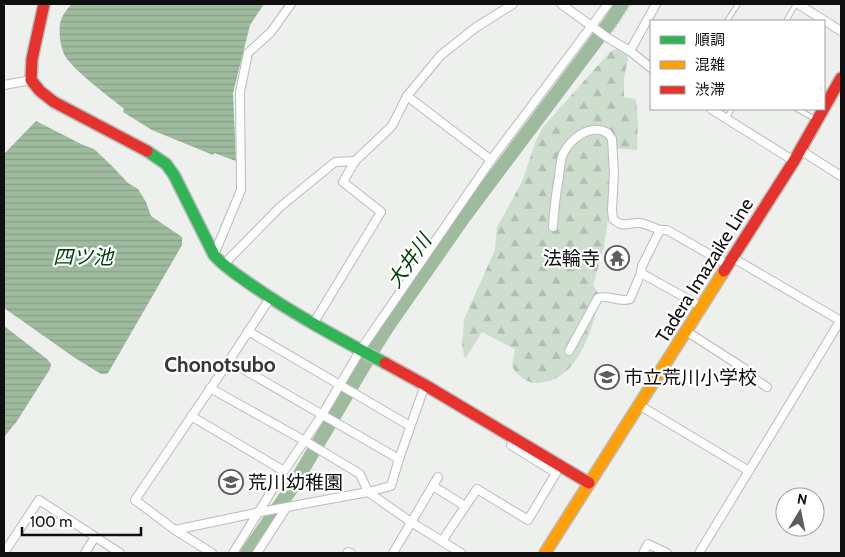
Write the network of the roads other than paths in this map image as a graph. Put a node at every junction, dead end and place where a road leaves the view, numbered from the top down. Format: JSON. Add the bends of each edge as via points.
{"nodes":[{"id":1,"x":44,"y":4,"type":"edge"},
{"id":2,"x":290,"y":4,"type":"edge"},
{"id":3,"x":513,"y":4,"type":"edge"},
{"id":4,"x":561,"y":4,"type":"edge"},
{"id":5,"x":608,"y":4,"type":"edge"},
{"id":6,"x":656,"y":4,"type":"edge"},
{"id":7,"x":738,"y":4,"type":"edge"},
{"id":8,"x":797,"y":4,"type":"edge"},
{"id":9,"x":728,"y":20,"type":"edge"},
{"id":10,"x":787,"y":20,"type":"edge"},
{"id":11,"x":823,"y":20,"type":"edge"},
{"id":12,"x":825,"y":21,"type":"edge"},
{"id":13,"x":591,"y":26,"type":"junction"},
{"id":14,"x":841,"y":31,"type":"edge"},
{"id":15,"x":630,"y":51,"type":"junction"},
{"id":16,"x":650,"y":67,"type":"edge"},
{"id":17,"x":841,"y":78,"type":"edge"},
{"id":18,"x":31,"y":80,"type":"junction"},
{"id":19,"x":4,"y":85,"type":"edge"},
{"id":20,"x":407,"y":96,"type":"junction"},
{"id":21,"x":825,"y":106,"type":"edge"},
{"id":22,"x":712,"y":110,"type":"edge"},
{"id":23,"x":731,"y":110,"type":"edge"},
{"id":24,"x":799,"y":110,"type":"edge"},
{"id":25,"x":823,"y":110,"type":"edge"},
{"id":26,"x":726,"y":119,"type":"junction"},
{"id":27,"x":817,"y":120,"type":"junction"},
{"id":28,"x":800,"y":150,"type":"junction"},
{"id":29,"x":355,"y":160,"type":"junction"},
{"id":30,"x":491,"y":160,"type":"junction"},
{"id":31,"x":794,"y":161,"type":"junction"},
{"id":32,"x":841,"y":176,"type":"edge"},
{"id":33,"x":553,"y":227,"type":"dead end"},
{"id":34,"x":660,"y":230,"type":"junction"},
{"id":35,"x":214,"y":255,"type":"junction"},
{"id":36,"x":731,"y":261,"type":"junction"},
{"id":37,"x":223,"y":265,"type":"junction"},
{"id":38,"x":642,"y":273,"type":"junction"},
{"id":39,"x":270,"y":298,"type":"junction"},
{"id":40,"x":702,"y":307,"type":"junction"},
{"id":41,"x":841,"y":321,"type":"edge"},
{"id":42,"x":312,"y":324,"type":"junction"},
{"id":43,"x":248,"y":331,"type":"junction"},
{"id":44,"x":686,"y":331,"type":"junction"},
{"id":45,"x":361,"y":349,"type":"junction"},
{"id":46,"x":569,"y":351,"type":"dead end"},
{"id":47,"x":229,"y":361,"type":"junction"},
{"id":48,"x":340,"y":384,"type":"junction"},
{"id":49,"x":425,"y":385,"type":"junction"},
{"id":50,"x":767,"y":387,"type":"dead end"},
{"id":51,"x":210,"y":388,"type":"junction"},
{"id":52,"x":639,"y":405,"type":"junction"},
{"id":53,"x":322,"y":415,"type":"junction"},
{"id":54,"x":191,"y":416,"type":"junction"},
{"id":55,"x":410,"y":426,"type":"junction"},
{"id":56,"x":514,"y":438,"type":"junction"},
{"id":57,"x":305,"y":441,"type":"junction"},
{"id":58,"x":399,"y":459,"type":"junction"},
{"id":59,"x":284,"y":471,"type":"junction"},
{"id":60,"x":749,"y":471,"type":"junction"},
{"id":61,"x":438,"y":477,"type":"dead end"},
{"id":62,"x":589,"y":483,"type":"junction"},
{"id":63,"x":433,"y":486,"type":"junction"},
{"id":64,"x":368,"y":492,"type":"junction"},
{"id":65,"x":465,"y":506,"type":"junction"},
{"id":66,"x":286,"y":508,"type":"junction"},
{"id":67,"x":260,"y":512,"type":"junction"},
{"id":68,"x":412,"y":522,"type":"junction"},
{"id":69,"x":176,"y":530,"type":"junction"},
{"id":70,"x":95,"y":537,"type":"junction"},
{"id":71,"x":442,"y":542,"type":"junction"},
{"id":72,"x":203,"y":551,"type":"edge"},
{"id":73,"x":4,"y":553,"type":"edge"},
{"id":74,"x":86,"y":553,"type":"edge"},
{"id":75,"x":120,"y":553,"type":"edge"},
{"id":76,"x":212,"y":553,"type":"edge"},
{"id":77,"x":234,"y":553,"type":"edge"},
{"id":78,"x":258,"y":553,"type":"edge"},
{"id":79,"x":347,"y":553,"type":"edge"},
{"id":80,"x":351,"y":553,"type":"edge"},
{"id":81,"x":393,"y":553,"type":"edge"},
{"id":82,"x":461,"y":553,"type":"edge"},
{"id":83,"x":545,"y":553,"type":"edge"},
{"id":84,"x":643,"y":553,"type":"edge"},
{"id":85,"x":667,"y":553,"type":"edge"},
{"id":86,"x":699,"y":553,"type":"edge"}],
"edges":[{"from":1,"to":18,"type":"street"},
{"from":2,"to":35,"type":"street","via":[[271,32],[248,53],[240,92],[241,190]]},
{"from":3,"to":20,"type":"street","via":[[441,54]]},
{"from":4,"to":13,"type":"street"},
{"from":5,"to":13,"type":"street"},
{"from":6,"to":15,"type":"street"},
{"from":7,"to":9,"type":"lane"},
{"from":8,"to":10,"type":"lane"},
{"from":8,"to":11,"type":"street"},
{"from":12,"to":14,"type":"street"},
{"from":13,"to":15,"type":"street"},
{"from":13,"to":30,"type":"street"},
{"from":15,"to":16,"type":"street"},
{"from":17,"to":21,"type":"street","name":"Tadera Imazaike Line"},
{"from":18,"to":19,"type":"street"},
{"from":18,"to":35,"type":"street","via":[[54,102],[166,164]]},
{"from":20,"to":29,"type":"street","via":[[392,126]]},
{"from":20,"to":30,"type":"street"},
{"from":22,"to":26,"type":"street"},
{"from":23,"to":26,"type":"lane"},
{"from":24,"to":27,"type":"lane"},
{"from":25,"to":27,"type":"street","name":"Tadera Imazaike Line"},
{"from":26,"to":31,"type":"street"},
{"from":27,"to":28,"type":"street","name":"Tadera Imazaike Line"},
{"from":28,"to":31,"type":"street","name":"Tadera Imazaike Line"},
{"from":28,"to":32,"type":"street"},
{"from":29,"to":37,"type":"street","via":[[335,162],[280,208]]},
{"from":29,"to":42,"type":"street","via":[[342,182],[381,212]]},
{"from":30,"to":45,"type":"street"},
{"from":31,"to":36,"type":"street","name":"Tadera Imazaike Line"},
{"from":33,"to":34,"type":"street","via":[[563,154],[580,135],[596,130],[605,131],[612,139],[613,219],[618,224],[638,223]]},
{"from":34,"to":36,"type":"street","via":[[667,230]]},
{"from":34,"to":38,"type":"street","via":[[642,266]]},
{"from":35,"to":37,"type":"street"},
{"from":36,"to":40,"type":"street","name":"Tadera Imazaike Line"},
{"from":36,"to":41,"type":"street"},
{"from":37,"to":39,"type":"street"},
{"from":38,"to":40,"type":"street"},
{"from":38,"to":46,"type":"street","via":[[630,300],[598,298]]},
{"from":39,"to":42,"type":"street"},
{"from":39,"to":43,"type":"street"},
{"from":40,"to":44,"type":"street","name":"Tadera Imazaike Line"},
{"from":41,"to":60,"type":"street"},
{"from":42,"to":45,"type":"street"},
{"from":43,"to":47,"type":"street"},
{"from":43,"to":48,"type":"street"},
{"from":44,"to":50,"type":"street"},
{"from":44,"to":52,"type":"street","name":"Tadera Imazaike Line"},
{"from":45,"to":48,"type":"street"},
{"from":45,"to":49,"type":"street"},
{"from":47,"to":51,"type":"street"},
{"from":47,"to":53,"type":"street"},
{"from":48,"to":53,"type":"street"},
{"from":48,"to":55,"type":"street"},
{"from":49,"to":55,"type":"street"},
{"from":49,"to":56,"type":"street"},
{"from":51,"to":54,"type":"street"},
{"from":51,"to":57,"type":"street"},
{"from":52,"to":60,"type":"street"},
{"from":52,"to":62,"type":"street","name":"Tadera Imazaike Line"},
{"from":53,"to":57,"type":"street"},
{"from":53,"to":58,"type":"street"},
{"from":54,"to":59,"type":"street"},
{"from":54,"to":69,"type":"street","via":[[135,500]]},
{"from":55,"to":58,"type":"street"},
{"from":56,"to":62,"type":"street"},
{"from":56,"to":65,"type":"street","via":[[511,445],[556,473],[528,520],[477,489]]},
{"from":57,"to":59,"type":"street"},
{"from":57,"to":64,"type":"street","via":[[360,474]]},
{"from":58,"to":64,"type":"street","via":[[391,486]]},
{"from":59,"to":67,"type":"street"},
{"from":60,"to":86,"type":"street"},
{"from":61,"to":63,"type":"street"},
{"from":62,"to":83,"type":"street","name":"Tadera Imazaike Line"},
{"from":63,"to":65,"type":"street"},
{"from":63,"to":68,"type":"street"},
{"from":64,"to":66,"type":"street"},
{"from":64,"to":68,"type":"street"},
{"from":65,"to":71,"type":"street"},
{"from":66,"to":67,"type":"street"},
{"from":66,"to":78,"type":"street"},
{"from":67,"to":69,"type":"street"},
{"from":67,"to":77,"type":"street"},
{"from":68,"to":71,"type":"street"},
{"from":68,"to":81,"type":"street"},
{"from":69,"to":72,"type":"street"},
{"from":70,"to":73,"type":"street","via":[[39,500]]},
{"from":70,"to":74,"type":"street"},
{"from":70,"to":75,"type":"street"},
{"from":71,"to":82,"type":"street"},
{"from":72,"to":76,"type":"street"},
{"from":79,"to":80,"type":"street"},
{"from":84,"to":85,"type":"street","via":[[648,544]]}]}
